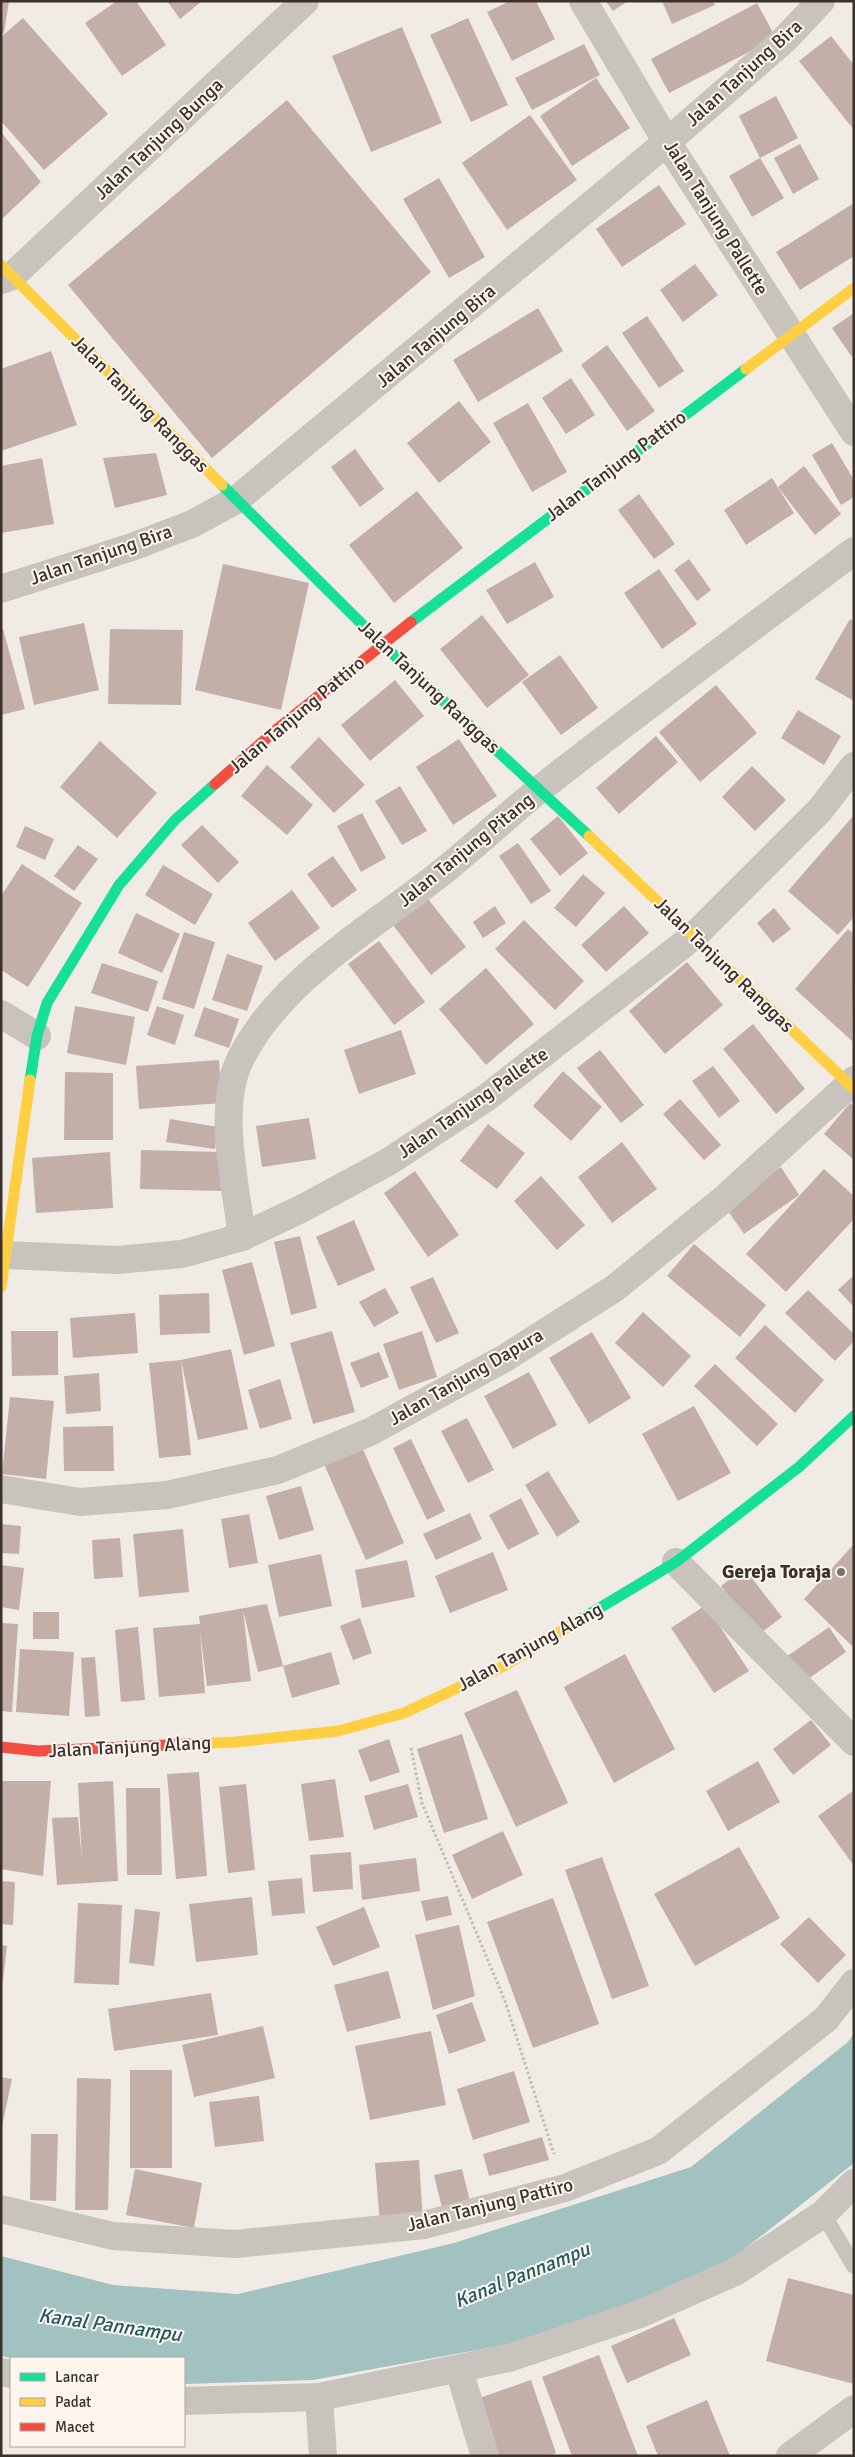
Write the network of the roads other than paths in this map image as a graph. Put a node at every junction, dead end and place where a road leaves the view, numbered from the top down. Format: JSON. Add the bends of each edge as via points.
{"nodes":[{"id":1,"x":306,"y":1,"type":"edge"},
{"id":2,"x":584,"y":1,"type":"edge"},
{"id":3,"x":821,"y":1,"type":"edge"},
{"id":4,"x":667,"y":142,"type":"junction"},
{"id":5,"x":5,"y":274,"type":"edge"},
{"id":6,"x":854,"y":288,"type":"edge"},
{"id":7,"x":790,"y":335,"type":"junction"},
{"id":8,"x":854,"y":432,"type":"edge"},
{"id":9,"x":236,"y":500,"type":"junction"},
{"id":10,"x":854,"y":551,"type":"edge"},
{"id":11,"x":1,"y":588,"type":"edge"},
{"id":12,"x":382,"y":644,"type":"junction"},
{"id":13,"x":854,"y":766,"type":"edge"},
{"id":14,"x":540,"y":790,"type":"junction"},
{"id":15,"x":694,"y":936,"type":"junction"},
{"id":16,"x":1,"y":1014,"type":"edge"},
{"id":17,"x":37,"y":1036,"type":"junction"},
{"id":18,"x":852,"y":1085,"type":"edge"},
{"id":19,"x":242,"y":1237,"type":"junction"},
{"id":20,"x":4,"y":1254,"type":"edge"},
{"id":21,"x":1,"y":1287,"type":"edge"},
{"id":22,"x":854,"y":1416,"type":"edge"},
{"id":23,"x":1,"y":1489,"type":"edge"},
{"id":24,"x":676,"y":1562,"type":"junction"},
{"id":25,"x":854,"y":1742,"type":"edge"},
{"id":26,"x":1,"y":1747,"type":"edge"},
{"id":27,"x":854,"y":1983,"type":"edge"},
{"id":28,"x":854,"y":2184,"type":"edge"},
{"id":29,"x":1,"y":2209,"type":"edge"},
{"id":30,"x":823,"y":2214,"type":"junction"},
{"id":31,"x":854,"y":2266,"type":"edge"},
{"id":32,"x":459,"y":2370,"type":"junction"},
{"id":33,"x":319,"y":2397,"type":"junction"},
{"id":34,"x":185,"y":2401,"type":"edge"},
{"id":35,"x":854,"y":2409,"type":"edge"},
{"id":36,"x":323,"y":2456,"type":"edge"},
{"id":37,"x":486,"y":2456,"type":"edge"},
{"id":38,"x":790,"y":2456,"type":"edge"}],
"edges":[{"from":1,"to":5,"type":"street","name":"Jalan Tanjung Bunga"},
{"from":2,"to":4,"type":"street","name":"Jalan Tanjung Pallette"},
{"from":3,"to":4,"type":"street","name":"Jalan Tanjung Bira","via":[[783,41]]},
{"from":4,"to":7,"type":"street","name":"Jalan Tanjung Pallette"},
{"from":4,"to":9,"type":"street","name":"Jalan Tanjung Bira"},
{"from":5,"to":9,"type":"street","name":"Jalan Tanjung Ranggas"},
{"from":6,"to":7,"type":"street","name":"Jalan Tanjung Pattiro"},
{"from":7,"to":8,"type":"street","name":"Jalan Tanjung Pallette"},
{"from":7,"to":12,"type":"street","name":"Jalan Tanjung Pattiro"},
{"from":9,"to":11,"type":"street","name":"Jalan Tanjung Bira","via":[[192,524]]},
{"from":9,"to":12,"type":"street","name":"Jalan Tanjung Ranggas"},
{"from":10,"to":14,"type":"street","name":"Jalan Tanjung Pitang"},
{"from":12,"to":14,"type":"street","name":"Jalan Tanjung Ranggas"},
{"from":12,"to":17,"type":"street","name":"Jalan Tanjung Pattiro","via":[[277,729],[175,820],[119,885],[47,1004]]},
{"from":13,"to":15,"type":"street","name":"Jalan Tanjung Pallette","via":[[820,810]]},
{"from":14,"to":15,"type":"street","name":"Jalan Tanjung Ranggas"},
{"from":14,"to":19,"type":"street","name":"Jalan Tanjung Pitang","via":[[446,870],[294,988],[268,1016],[249,1044],[238,1064],[231,1089],[229,1128]]},
{"from":15,"to":18,"type":"street","name":"Jalan Tanjung Ranggas"},
{"from":15,"to":19,"type":"street","name":"Jalan Tanjung Pallette","via":[[486,1098],[388,1162]]},
{"from":16,"to":17,"type":"street"},
{"from":17,"to":20,"type":"street","name":"Jalan Tanjung Pattiro"},
{"from":18,"to":23,"type":"street","name":"Jalan Tanjung Dapura","via":[[724,1198],[615,1288],[505,1358],[370,1432],[278,1470],[167,1495],[80,1502]]},
{"from":19,"to":20,"type":"street","name":"Jalan Tanjung Pallette","via":[[182,1254],[117,1260]]},
{"from":20,"to":21,"type":"street","name":"Jalan Tanjung Pattiro"},
{"from":22,"to":24,"type":"street","name":"Jalan Tanjung Alang","via":[[799,1467]]},
{"from":24,"to":25,"type":"street"},
{"from":24,"to":26,"type":"street","name":"Jalan Tanjung Alang","via":[[504,1666],[404,1713],[338,1731],[236,1742],[38,1752]]},
{"from":27,"to":29,"type":"street","name":"Jalan Tanjung Pattiro","via":[[826,2019],[658,2151],[565,2188],[424,2226],[235,2244],[113,2236]]},
{"from":28,"to":30,"type":"street"},
{"from":30,"to":31,"type":"lane"},
{"from":30,"to":32,"type":"street","via":[[735,2272],[640,2314],[509,2358]]},
{"from":32,"to":33,"type":"street"},
{"from":32,"to":37,"type":"street"},
{"from":33,"to":34,"type":"street"},
{"from":33,"to":36,"type":"street"},
{"from":35,"to":38,"type":"street"}]}
